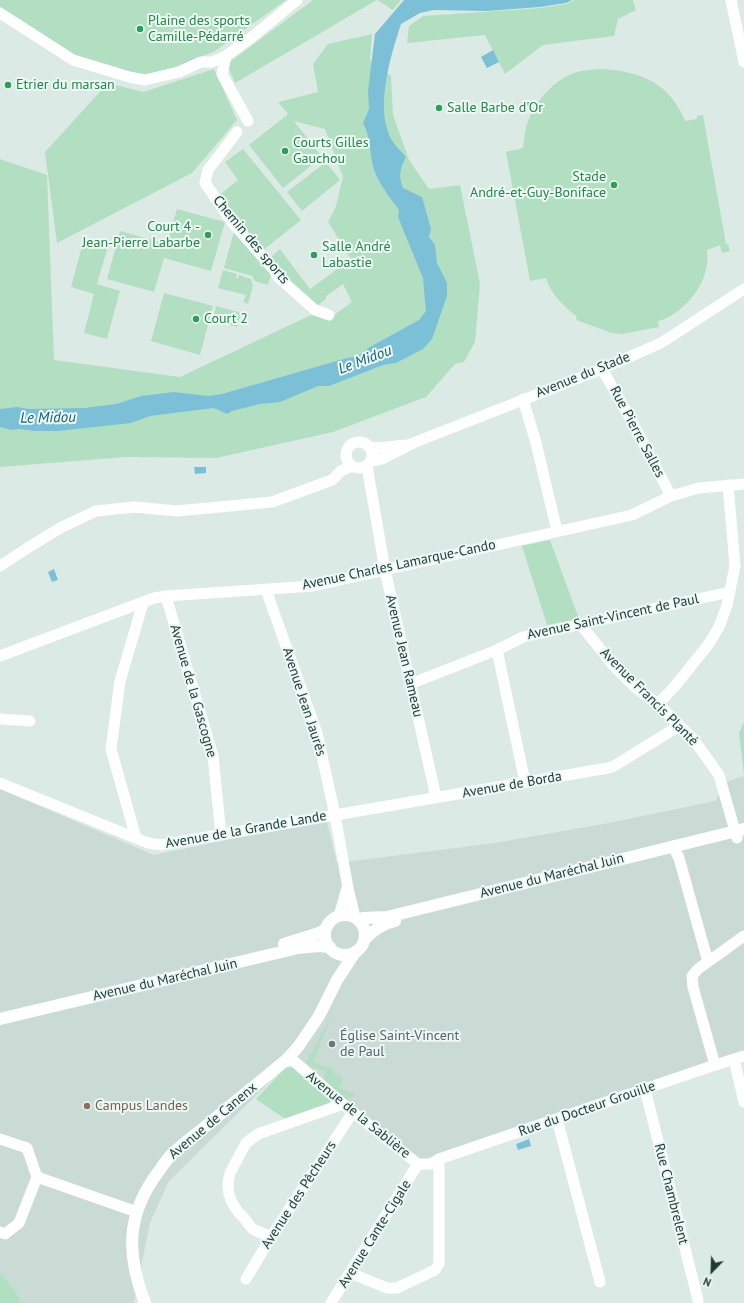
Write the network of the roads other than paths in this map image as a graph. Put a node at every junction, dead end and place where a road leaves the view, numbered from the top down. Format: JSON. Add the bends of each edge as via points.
{"nodes":[{"id":1,"x":297,"y":0,"type":"edge"},
{"id":2,"x":731,"y":0,"type":"edge"},
{"id":3,"x":0,"y":13,"type":"edge"},
{"id":4,"x":226,"y":56,"type":"junction"},
{"id":5,"x":744,"y":62,"type":"edge"},
{"id":6,"x":248,"y":121,"type":"dead end"},
{"id":7,"x":237,"y":132,"type":"dead end"},
{"id":8,"x":744,"y":289,"type":"edge"},
{"id":9,"x":329,"y":315,"type":"dead end"},
{"id":10,"x":602,"y":369,"type":"junction"},
{"id":11,"x":523,"y":399,"type":"junction"},
{"id":12,"x":413,"y":443,"type":"junction"},
{"id":13,"x":369,"y":447,"type":"junction"},
{"id":14,"x":369,"y":463,"type":"junction"},
{"id":15,"x":352,"y":466,"type":"junction"},
{"id":16,"x":744,"y":484,"type":"edge"},
{"id":17,"x":728,"y":485,"type":"junction"},
{"id":18,"x":671,"y":496,"type":"junction"},
{"id":19,"x":557,"y":531,"type":"junction"},
{"id":20,"x":0,"y":566,"type":"edge"},
{"id":21,"x":385,"y":570,"type":"junction"},
{"id":22,"x":266,"y":590,"type":"junction"},
{"id":23,"x":730,"y":592,"type":"junction"},
{"id":24,"x":166,"y":596,"type":"junction"},
{"id":25,"x":143,"y":603,"type":"junction"},
{"id":26,"x":581,"y":625,"type":"junction"},
{"id":27,"x":497,"y":650,"type":"junction"},
{"id":28,"x":0,"y":656,"type":"edge"},
{"id":29,"x":410,"y":684,"type":"junction"},
{"id":30,"x":658,"y":704,"type":"junction"},
{"id":31,"x":0,"y":719,"type":"edge"},
{"id":32,"x":30,"y":721,"type":"dead end"},
{"id":33,"x":679,"y":726,"type":"junction"},
{"id":34,"x":525,"y":782,"type":"junction"},
{"id":35,"x":0,"y":783,"type":"edge"},
{"id":36,"x":436,"y":798,"type":"junction"},
{"id":37,"x":335,"y":814,"type":"junction"},
{"id":38,"x":740,"y":834,"type":"edge"},
{"id":39,"x":221,"y":835,"type":"junction"},
{"id":40,"x":136,"y":838,"type":"junction"},
{"id":41,"x":675,"y":850,"type":"junction"},
{"id":42,"x":348,"y":888,"type":"junction"},
{"id":43,"x":339,"y":916,"type":"junction"},
{"id":44,"x":357,"y":919,"type":"junction"},
{"id":45,"x":326,"y":929,"type":"junction"},
{"id":46,"x":744,"y":936,"type":"edge"},
{"id":47,"x":365,"y":939,"type":"junction"},
{"id":48,"x":332,"y":949,"type":"junction"},
{"id":49,"x":356,"y":951,"type":"junction"},
{"id":50,"x":708,"y":962,"type":"junction"},
{"id":51,"x":337,"y":980,"type":"junction"},
{"id":52,"x":0,"y":1012,"type":"edge"},
{"id":53,"x":0,"y":1019,"type":"edge"},
{"id":54,"x":739,"y":1058,"type":"edge"},
{"id":55,"x":288,"y":1059,"type":"junction"},
{"id":56,"x":715,"y":1064,"type":"junction"},
{"id":57,"x":645,"y":1089,"type":"junction"},
{"id":58,"x":744,"y":1102,"type":"edge"},
{"id":59,"x":343,"y":1104,"type":"junction"},
{"id":60,"x":353,"y":1112,"type":"junction"},
{"id":61,"x":557,"y":1119,"type":"junction"},
{"id":62,"x":0,"y":1139,"type":"edge"},
{"id":63,"x":435,"y":1161,"type":"junction"},
{"id":64,"x":418,"y":1164,"type":"junction"},
{"id":65,"x":37,"y":1177,"type":"junction"},
{"id":66,"x":137,"y":1212,"type":"junction"},
{"id":67,"x":0,"y":1232,"type":"edge"},
{"id":68,"x":271,"y":1237,"type":"junction"},
{"id":69,"x":350,"y":1273,"type":"junction"},
{"id":70,"x":246,"y":1279,"type":"dead end"},
{"id":71,"x":600,"y":1282,"type":"dead end"},
{"id":72,"x":698,"y":1300,"type":"dead end"},
{"id":73,"x":145,"y":1303,"type":"edge"},
{"id":74,"x":331,"y":1303,"type":"edge"}],
"edges":[{"from":1,"to":4,"type":"street"},
{"from":2,"to":5,"type":"street"},
{"from":3,"to":4,"type":"street","via":[[73,60],[145,80]]},
{"from":4,"to":6,"type":"street","via":[[222,74]]},
{"from":7,"to":9,"type":"street","name":"Chemin des sports","via":[[208,170],[205,183],[232,222],[278,277],[315,310]]},
{"from":8,"to":10,"type":"street","name":"Avenue du Stade","via":[[661,343]]},
{"from":10,"to":11,"type":"street","name":"Avenue du Stade"},
{"from":10,"to":18,"type":"street","name":"Rue Pierre Salles"},
{"from":11,"to":12,"type":"street","name":"Avenue du Stade"},
{"from":11,"to":19,"type":"street"},
{"from":12,"to":13,"type":"street","name":"Avenue du Stade"},
{"from":12,"to":14,"type":"street","name":"Avenue du Stade"},
{"from":13,"to":14,"type":"street","via":[[372,454]]},
{"from":13,"to":15,"type":"street","via":[[358,443],[347,450],[347,458]]},
{"from":14,"to":15,"type":"street","via":[[359,468]]},
{"from":14,"to":21,"type":"street","name":"Avenue Jean Rameau"},
{"from":15,"to":20,"type":"street","via":[[341,471],[332,480],[272,502],[177,511],[134,507],[96,511],[62,528]]},
{"from":16,"to":17,"type":"street","name":"Avenue Charles Lamarque-Cando"},
{"from":17,"to":18,"type":"street","name":"Avenue Charles Lamarque-Cando","via":[[699,488]]},
{"from":17,"to":23,"type":"street","via":[[735,566]]},
{"from":18,"to":19,"type":"street","name":"Avenue Charles Lamarque-Cando","via":[[632,515]]},
{"from":19,"to":21,"type":"street","name":"Avenue Charles Lamarque-Cando"},
{"from":21,"to":22,"type":"street","name":"Avenue Charles Lamarque-Cando","via":[[313,586]]},
{"from":21,"to":29,"type":"street","name":"Avenue Jean Rameau"},
{"from":22,"to":24,"type":"street","name":"Avenue Charles Lamarque-Cando"},
{"from":22,"to":37,"type":"street","name":"Avenue Jean Jaurès","via":[[317,733]]},
{"from":23,"to":26,"type":"street","name":"Avenue Saint-Vincent de Paul"},
{"from":23,"to":30,"type":"street","via":[[719,627],[708,646]]},
{"from":24,"to":25,"type":"street","name":"Avenue Charles Lamarque-Cando"},
{"from":24,"to":39,"type":"street","name":"Avenue de la Gascogne","via":[[213,756]]},
{"from":25,"to":28,"type":"street","name":"Avenue Charles Lamarque-Cando"},
{"from":25,"to":40,"type":"street","via":[[120,681],[110,749]]},
{"from":26,"to":27,"type":"street","name":"Avenue Saint-Vincent de Paul","via":[[523,637]]},
{"from":26,"to":30,"type":"street","name":"Avenue Francis Planté","via":[[612,665],[637,689]]},
{"from":27,"to":29,"type":"street","name":"Avenue Saint-Vincent de Paul"},
{"from":27,"to":34,"type":"street"},
{"from":29,"to":36,"type":"street","name":"Avenue Jean Rameau"},
{"from":30,"to":33,"type":"street","name":"Avenue Francis Planté"},
{"from":31,"to":32,"type":"street"},
{"from":33,"to":34,"type":"street","name":"Avenue de Borda","via":[[614,766]]},
{"from":33,"to":38,"type":"street","name":"Avenue Francis Planté","via":[[694,740],[719,775]]},
{"from":34,"to":36,"type":"street","name":"Avenue de Borda"},
{"from":35,"to":40,"type":"street","name":"Avenue de la Grande Lande"},
{"from":36,"to":37,"type":"street","name":"Avenue de Borda"},
{"from":37,"to":39,"type":"street","name":"Avenue de la Grande Lande"},
{"from":37,"to":42,"type":"street","name":"Avenue Jean Jaurès"},
{"from":38,"to":41,"type":"main road","name":"Avenue du Maréchal Juin"},
{"from":39,"to":40,"type":"street","name":"Avenue de la Grande Lande","via":[[161,845]]},
{"from":41,"to":44,"type":"main road","name":"Avenue du Maréchal Juin","via":[[386,916]]},
{"from":41,"to":47,"type":"main road","name":"Avenue du Maréchal Juin","via":[[391,922],[377,928]]},
{"from":41,"to":50,"type":"street"},
{"from":42,"to":43,"type":"street","name":"Avenue Jean Jaurès"},
{"from":42,"to":44,"type":"street","name":"Avenue Jean Jaurès"},
{"from":43,"to":44,"type":"main road"},
{"from":43,"to":45,"type":"main road","via":[[333,919]]},
{"from":44,"to":47,"type":"main road","via":[[364,929]]},
{"from":45,"to":48,"type":"main road","via":[[326,938]]},
{"from":45,"to":52,"type":"main road","name":"Avenue du Maréchal Juin","via":[[276,946]]},
{"from":46,"to":50,"type":"street"},
{"from":47,"to":49,"type":"main road"},
{"from":48,"to":49,"type":"main road","via":[[342,954]]},
{"from":48,"to":51,"type":"main road","name":"Avenue de Canenx","via":[[337,964]]},
{"from":48,"to":53,"type":"main road","name":"Avenue du Maréchal Juin","via":[[318,946],[298,948]]},
{"from":49,"to":51,"type":"main road","name":"Avenue de Canenx"},
{"from":50,"to":56,"type":"street","via":[[692,976]]},
{"from":51,"to":55,"type":"main road","name":"Avenue de Canenx","via":[[319,1016]]},
{"from":54,"to":56,"type":"street","name":"Rue du Docteur Grouille"},
{"from":54,"to":58,"type":"street"},
{"from":55,"to":59,"type":"street","name":"Avenue de la Sablière","via":[[295,1062]]},
{"from":55,"to":66,"type":"main road","name":"Avenue de Canenx","via":[[171,1155],[152,1181]]},
{"from":56,"to":57,"type":"street","name":"Rue du Docteur Grouille"},
{"from":57,"to":61,"type":"street","name":"Rue du Docteur Grouille"},
{"from":57,"to":72,"type":"street","name":"Rue Chambrelent"},
{"from":59,"to":60,"type":"street","name":"Avenue de la Sablière"},
{"from":59,"to":68,"type":"street","via":[[258,1134],[246,1143],[228,1178],[229,1195],[234,1207],[253,1229]]},
{"from":60,"to":64,"type":"street","name":"Avenue de la Sablière"},
{"from":60,"to":68,"type":"street","name":"Avenue des Pêcheurs"},
{"from":61,"to":63,"type":"street","name":"Rue du Docteur Grouille"},
{"from":61,"to":71,"type":"street"},
{"from":62,"to":65,"type":"street","via":[[27,1148]]},
{"from":63,"to":64,"type":"street","name":"Avenue de la Sablière"},
{"from":63,"to":69,"type":"street","via":[[439,1264],[434,1270],[397,1288],[388,1288]]},
{"from":64,"to":69,"type":"street","name":"Avenue Cante-Cigale"},
{"from":65,"to":66,"type":"street"},
{"from":65,"to":67,"type":"street","via":[[19,1224],[5,1234]]},
{"from":66,"to":73,"type":"main road","name":"Avenue de Canenx","via":[[132,1235],[132,1260]]},
{"from":68,"to":70,"type":"street","name":"Avenue des Pêcheurs"},
{"from":69,"to":74,"type":"street","name":"Avenue Cante-Cigale"}]}
